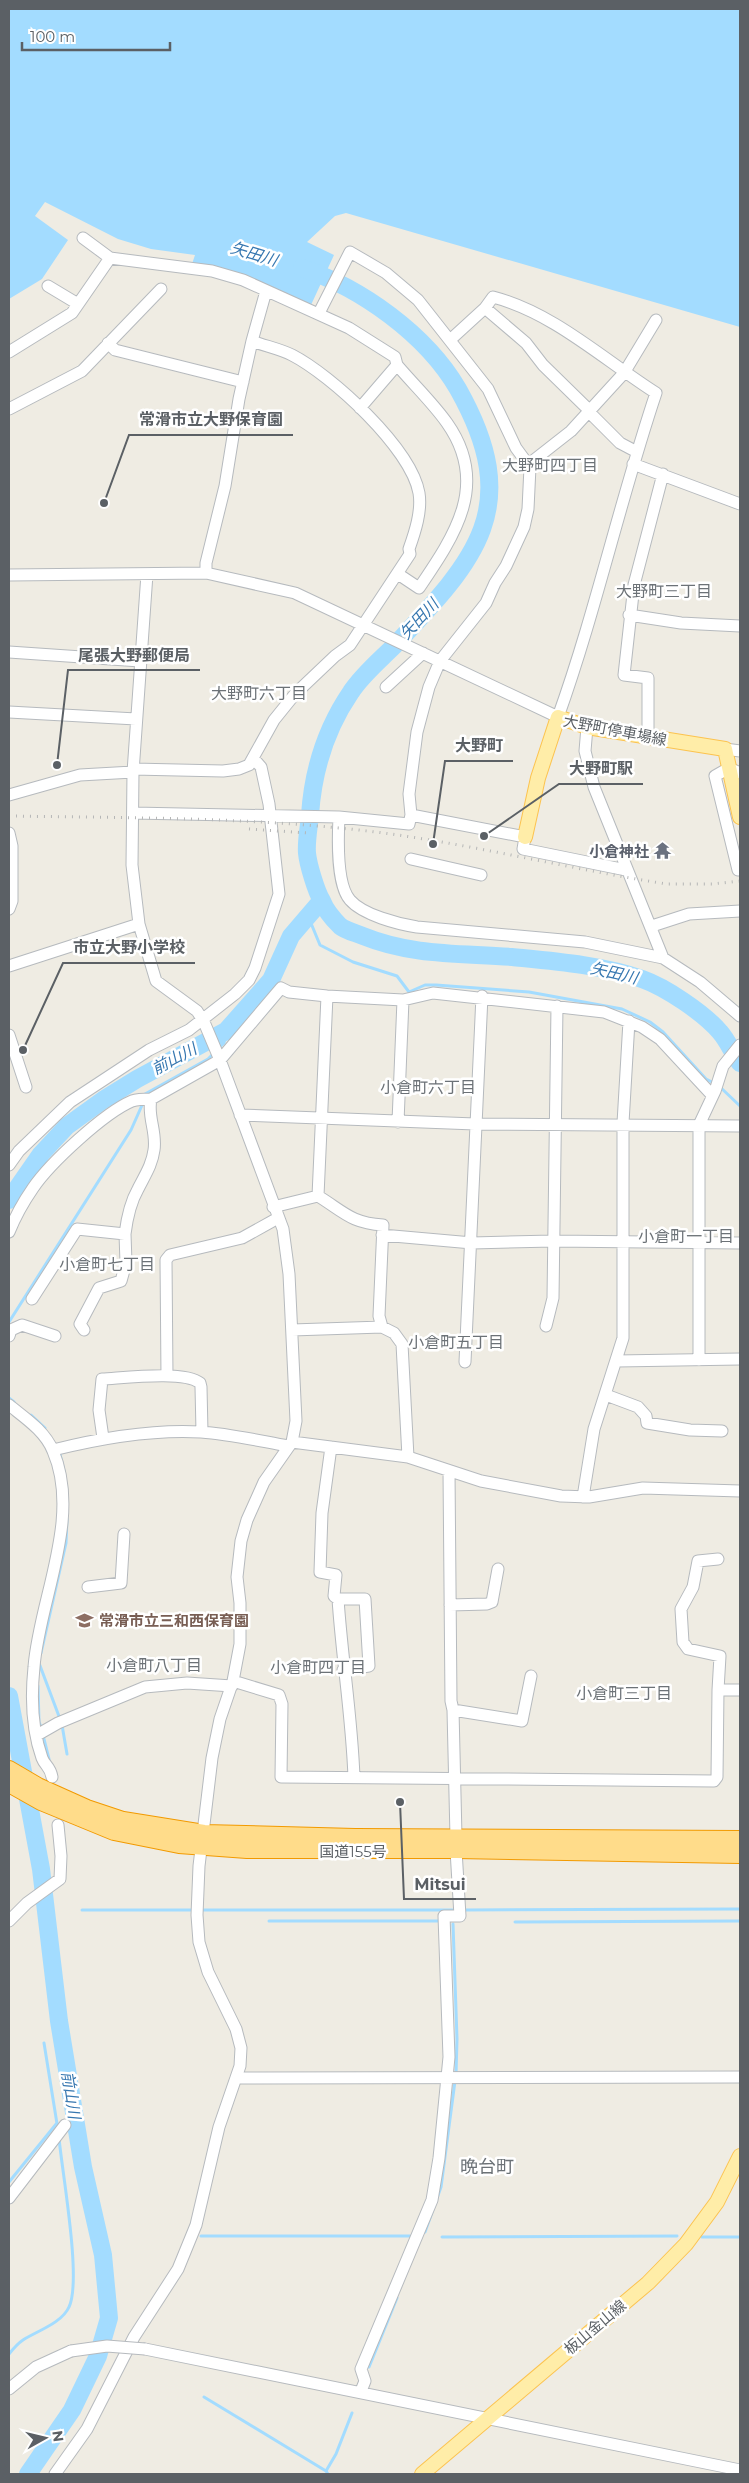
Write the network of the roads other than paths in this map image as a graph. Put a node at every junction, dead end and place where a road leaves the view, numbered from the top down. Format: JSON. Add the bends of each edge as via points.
{"nodes":[{"id":1,"x":83,"y":238,"type":"dead end"},
{"id":2,"x":110,"y":258,"type":"junction"},
{"id":3,"x":48,"y":286,"type":"dead end"},
{"id":4,"x":161,"y":288,"type":"dead end"},
{"id":5,"x":266,"y":291,"type":"junction"},
{"id":6,"x":78,"y":304,"type":"junction"},
{"id":7,"x":485,"y":308,"type":"junction"},
{"id":8,"x":320,"y":311,"type":"junction"},
{"id":9,"x":656,"y":320,"type":"dead end"},
{"id":10,"x":450,"y":340,"type":"junction"},
{"id":11,"x":252,"y":341,"type":"junction"},
{"id":12,"x":108,"y":343,"type":"junction"},
{"id":13,"x":9,"y":352,"type":"edge"},
{"id":14,"x":397,"y":365,"type":"junction"},
{"id":15,"x":624,"y":373,"type":"junction"},
{"id":16,"x":243,"y":382,"type":"junction"},
{"id":17,"x":360,"y":408,"type":"junction"},
{"id":18,"x":9,"y":409,"type":"edge"},
{"id":19,"x":590,"y":411,"type":"junction"},
{"id":20,"x":637,"y":452,"type":"junction"},
{"id":21,"x":633,"y":464,"type":"junction"},
{"id":22,"x":530,"y":467,"type":"junction"},
{"id":23,"x":664,"y":474,"type":"junction"},
{"id":24,"x":740,"y":504,"type":"edge"},
{"id":25,"x":206,"y":573,"type":"junction"},
{"id":26,"x":147,"y":574,"type":"junction"},
{"id":27,"x":398,"y":574,"type":"junction"},
{"id":28,"x":9,"y":575,"type":"edge"},
{"id":29,"x":629,"y":615,"type":"junction"},
{"id":30,"x":740,"y":626,"type":"edge"},
{"id":31,"x":368,"y":627,"type":"junction"},
{"id":32,"x":9,"y":652,"type":"edge"},
{"id":33,"x":420,"y":652,"type":"junction"},
{"id":34,"x":440,"y":660,"type":"junction"},
{"id":35,"x":140,"y":661,"type":"junction"},
{"id":36,"x":386,"y":687,"type":"dead end"},
{"id":37,"x":9,"y":712,"type":"edge"},
{"id":38,"x":136,"y":718,"type":"junction"},
{"id":39,"x":558,"y":718,"type":"junction"},
{"id":40,"x":587,"y":727,"type":"junction"},
{"id":41,"x":648,"y":737,"type":"junction"},
{"id":42,"x":725,"y":749,"type":"junction"},
{"id":43,"x":740,"y":751,"type":"edge"},
{"id":44,"x":254,"y":759,"type":"junction"},
{"id":45,"x":133,"y":770,"type":"junction"},
{"id":46,"x":735,"y":770,"type":"edge"},
{"id":47,"x":9,"y":795,"type":"edge"},
{"id":48,"x":133,"y":813,"type":"junction"},
{"id":49,"x":271,"y":814,"type":"junction"},
{"id":50,"x":411,"y":815,"type":"junction"},
{"id":51,"x":740,"y":815,"type":"edge"},
{"id":52,"x":339,"y":817,"type":"junction"},
{"id":53,"x":9,"y":833,"type":"edge"},
{"id":54,"x":525,"y":837,"type":"junction"},
{"id":55,"x":411,"y":859,"type":"dead end"},
{"id":56,"x":740,"y":869,"type":"edge"},
{"id":57,"x":626,"y":870,"type":"junction"},
{"id":58,"x":481,"y":876,"type":"dead end"},
{"id":59,"x":9,"y":909,"type":"edge"},
{"id":60,"x":740,"y":911,"type":"edge"},
{"id":61,"x":139,"y":924,"type":"junction"},
{"id":62,"x":652,"y":926,"type":"junction"},
{"id":63,"x":663,"y":958,"type":"junction"},
{"id":64,"x":9,"y":966,"type":"edge"},
{"id":65,"x":327,"y":996,"type":"junction"},
{"id":66,"x":482,"y":996,"type":"junction"},
{"id":67,"x":403,"y":1000,"type":"junction"},
{"id":68,"x":558,"y":1006,"type":"junction"},
{"id":69,"x":740,"y":1016,"type":"edge"},
{"id":70,"x":203,"y":1020,"type":"junction"},
{"id":71,"x":629,"y":1021,"type":"junction"},
{"id":72,"x":9,"y":1035,"type":"edge"},
{"id":73,"x":740,"y":1045,"type":"edge"},
{"id":74,"x":219,"y":1058,"type":"junction"},
{"id":75,"x":26,"y":1087,"type":"dead end"},
{"id":76,"x":712,"y":1095,"type":"junction"},
{"id":77,"x":151,"y":1099,"type":"junction"},
{"id":78,"x":240,"y":1116,"type":"junction"},
{"id":79,"x":321,"y":1118,"type":"junction"},
{"id":80,"x":398,"y":1122,"type":"junction"},
{"id":81,"x":623,"y":1123,"type":"junction"},
{"id":82,"x":475,"y":1124,"type":"junction"},
{"id":83,"x":556,"y":1124,"type":"junction"},
{"id":84,"x":699,"y":1125,"type":"junction"},
{"id":85,"x":740,"y":1126,"type":"edge"},
{"id":86,"x":9,"y":1165,"type":"edge"},
{"id":87,"x":318,"y":1196,"type":"junction"},
{"id":88,"x":272,"y":1207,"type":"junction"},
{"id":89,"x":278,"y":1218,"type":"junction"},
{"id":90,"x":9,"y":1232,"type":"edge"},
{"id":91,"x":125,"y":1234,"type":"junction"},
{"id":92,"x":382,"y":1235,"type":"junction"},
{"id":93,"x":553,"y":1241,"type":"junction"},
{"id":94,"x":472,"y":1242,"type":"junction"},
{"id":95,"x":623,"y":1243,"type":"junction"},
{"id":96,"x":700,"y":1243,"type":"junction"},
{"id":97,"x":740,"y":1243,"type":"edge"},
{"id":98,"x":32,"y":1299,"type":"dead end"},
{"id":99,"x":546,"y":1326,"type":"dead end"},
{"id":100,"x":382,"y":1327,"type":"junction"},
{"id":101,"x":84,"y":1330,"type":"dead end"},
{"id":102,"x":292,"y":1330,"type":"junction"},
{"id":103,"x":9,"y":1336,"type":"edge"},
{"id":104,"x":55,"y":1336,"type":"dead end"},
{"id":105,"x":740,"y":1359,"type":"edge"},
{"id":106,"x":700,"y":1360,"type":"junction"},
{"id":107,"x":616,"y":1361,"type":"junction"},
{"id":108,"x":465,"y":1362,"type":"dead end"},
{"id":109,"x":167,"y":1376,"type":"junction"},
{"id":110,"x":606,"y":1395,"type":"junction"},
{"id":111,"x":9,"y":1405,"type":"edge"},
{"id":112,"x":722,"y":1431,"type":"dead end"},
{"id":113,"x":202,"y":1432,"type":"junction"},
{"id":114,"x":103,"y":1438,"type":"junction"},
{"id":115,"x":290,"y":1444,"type":"junction"},
{"id":116,"x":331,"y":1447,"type":"junction"},
{"id":117,"x":53,"y":1450,"type":"junction"},
{"id":118,"x":408,"y":1457,"type":"junction"},
{"id":119,"x":449,"y":1471,"type":"junction"},
{"id":120,"x":740,"y":1491,"type":"edge"},
{"id":121,"x":583,"y":1497,"type":"junction"},
{"id":122,"x":124,"y":1534,"type":"dead end"},
{"id":123,"x":718,"y":1559,"type":"dead end"},
{"id":124,"x":498,"y":1569,"type":"dead end"},
{"id":125,"x":88,"y":1587,"type":"dead end"},
{"id":126,"x":338,"y":1599,"type":"junction"},
{"id":127,"x":450,"y":1605,"type":"junction"},
{"id":128,"x":343,"y":1670,"type":"junction"},
{"id":129,"x":531,"y":1676,"type":"dead end"},
{"id":130,"x":233,"y":1683,"type":"junction"},
{"id":131,"x":718,"y":1690,"type":"junction"},
{"id":132,"x":740,"y":1690,"type":"edge"},
{"id":133,"x":453,"y":1710,"type":"junction"},
{"id":134,"x":37,"y":1735,"type":"junction"},
{"id":135,"x":11,"y":1778,"type":"edge"},
{"id":136,"x":354,"y":1778,"type":"junction"},
{"id":137,"x":455,"y":1779,"type":"junction"},
{"id":138,"x":45,"y":1782,"type":"junction"},
{"id":139,"x":58,"y":1825,"type":"dead end"},
{"id":140,"x":740,"y":1839,"type":"edge"},
{"id":141,"x":203,"y":1840,"type":"junction"},
{"id":142,"x":456,"y":1844,"type":"junction"},
{"id":143,"x":740,"y":1854,"type":"edge"},
{"id":144,"x":9,"y":1920,"type":"edge"},
{"id":145,"x":448,"y":2077,"type":"junction"},
{"id":146,"x":236,"y":2078,"type":"junction"},
{"id":147,"x":740,"y":2078,"type":"edge"},
{"id":148,"x":65,"y":2125,"type":"dead end"},
{"id":149,"x":740,"y":2156,"type":"edge"},
{"id":150,"x":9,"y":2198,"type":"edge"},
{"id":151,"x":9,"y":2389,"type":"edge"},
{"id":152,"x":361,"y":2392,"type":"junction"},
{"id":153,"x":488,"y":2419,"type":"junction"},
{"id":154,"x":740,"y":2470,"type":"edge"},
{"id":155,"x":55,"y":2474,"type":"edge"},
{"id":156,"x":422,"y":2474,"type":"edge"}],
"edges":[{"from":1,"to":2,"type":"street"},
{"from":2,"to":5,"type":"street","via":[[212,271],[244,280]]},
{"from":2,"to":6,"type":"street"},
{"from":3,"to":6,"type":"street"},
{"from":4,"to":12,"type":"street"},
{"from":5,"to":8,"type":"street"},
{"from":5,"to":11,"type":"street"},
{"from":6,"to":13,"type":"street","via":[[72,312]]},
{"from":7,"to":10,"type":"street"},
{"from":7,"to":15,"type":"street","via":[[493,297],[514,303],[558,326]]},
{"from":7,"to":19,"type":"street","via":[[526,343],[543,365]]},
{"from":8,"to":10,"type":"street","via":[[350,252],[386,273],[418,300]]},
{"from":8,"to":14,"type":"street","via":[[395,357]]},
{"from":9,"to":15,"type":"street"},
{"from":10,"to":22,"type":"street","via":[[488,389],[516,448]]},
{"from":11,"to":16,"type":"street"},
{"from":11,"to":17,"type":"street","via":[[291,354]]},
{"from":12,"to":16,"type":"street","via":[[115,350]]},
{"from":12,"to":18,"type":"street","via":[[82,371]]},
{"from":14,"to":17,"type":"street"},
{"from":14,"to":27,"type":"street","via":[[447,423],[457,440],[468,487],[457,526],[419,588]]},
{"from":15,"to":19,"type":"street"},
{"from":15,"to":20,"type":"street","via":[[656,393]]},
{"from":16,"to":25,"type":"street","via":[[226,486]]},
{"from":17,"to":27,"type":"street","via":[[399,453],[419,493],[419,512],[410,554]]},
{"from":19,"to":20,"type":"street","via":[[620,443]]},
{"from":19,"to":22,"type":"street"},
{"from":20,"to":21,"type":"street"},
{"from":21,"to":23,"type":"street"},
{"from":21,"to":39,"type":"street","via":[[576,668]]},
{"from":22,"to":34,"type":"street","via":[[524,526],[506,566],[486,603]]},
{"from":23,"to":24,"type":"street"},
{"from":23,"to":29,"type":"street"},
{"from":25,"to":26,"type":"street"},
{"from":25,"to":31,"type":"street","via":[[295,593]]},
{"from":26,"to":28,"type":"street"},
{"from":26,"to":35,"type":"street"},
{"from":27,"to":31,"type":"street"},
{"from":29,"to":30,"type":"street","via":[[681,623]]},
{"from":29,"to":41,"type":"street","via":[[624,675],[648,678]]},
{"from":31,"to":33,"type":"street"},
{"from":31,"to":44,"type":"street","via":[[284,707],[264,736]]},
{"from":32,"to":35,"type":"street"},
{"from":33,"to":34,"type":"street"},
{"from":33,"to":36,"type":"street"},
{"from":34,"to":39,"type":"street"},
{"from":34,"to":50,"type":"street","via":[[417,732],[409,794]]},
{"from":35,"to":38,"type":"street"},
{"from":37,"to":38,"type":"street"},
{"from":38,"to":45,"type":"street"},
{"from":39,"to":40,"type":"main road","name":"大野町停車場線"},
{"from":39,"to":54,"type":"main road","name":"大野町停車場線","via":[[538,778]]},
{"from":40,"to":41,"type":"main road","name":"大野町停車場線"},
{"from":40,"to":57,"type":"street","via":[[585,751],[594,787]]},
{"from":41,"to":42,"type":"main road","name":"大野町停車場線"},
{"from":42,"to":43,"type":"street"},
{"from":42,"to":46,"type":"main road"},
{"from":44,"to":45,"type":"street","via":[[243,768],[223,771]]},
{"from":44,"to":49,"type":"street","via":[[261,767]]},
{"from":45,"to":47,"type":"street","via":[[80,775]]},
{"from":45,"to":48,"type":"street"},
{"from":46,"to":51,"type":"main road"},
{"from":46,"to":56,"type":"street","via":[[715,776]]},
{"from":48,"to":49,"type":"street"},
{"from":48,"to":61,"type":"street","via":[[132,865]]},
{"from":49,"to":52,"type":"street"},
{"from":49,"to":70,"type":"street","via":[[279,894],[277,903],[249,980]]},
{"from":50,"to":52,"type":"street","via":[[409,824]]},
{"from":50,"to":54,"type":"street"},
{"from":52,"to":63,"type":"street","via":[[338,860],[350,900],[396,924],[585,942]]},
{"from":53,"to":59,"type":"street","via":[[12,846],[12,901]]},
{"from":54,"to":57,"type":"street","via":[[523,849]]},
{"from":55,"to":58,"type":"street"},
{"from":57,"to":62,"type":"street"},
{"from":60,"to":62,"type":"street","via":[[689,914]]},
{"from":61,"to":64,"type":"street"},
{"from":61,"to":70,"type":"street","via":[[156,981],[197,1011]]},
{"from":62,"to":63,"type":"street"},
{"from":63,"to":69,"type":"street","via":[[700,982]]},
{"from":65,"to":67,"type":"street"},
{"from":65,"to":74,"type":"street","via":[[289,992],[281,988]]},
{"from":65,"to":79,"type":"street"},
{"from":66,"to":67,"type":"street","via":[[433,992]]},
{"from":66,"to":68,"type":"street"},
{"from":66,"to":82,"type":"street"},
{"from":67,"to":80,"type":"street"},
{"from":68,"to":71,"type":"street","via":[[604,1012]]},
{"from":68,"to":83,"type":"street"},
{"from":70,"to":74,"type":"street"},
{"from":70,"to":86,"type":"street","via":[[149,1050],[70,1102],[19,1151]]},
{"from":71,"to":76,"type":"street","via":[[660,1039]]},
{"from":71,"to":81,"type":"street"},
{"from":72,"to":75,"type":"street"},
{"from":73,"to":76,"type":"street","via":[[728,1058]]},
{"from":74,"to":77,"type":"street"},
{"from":74,"to":78,"type":"street"},
{"from":76,"to":84,"type":"street"},
{"from":77,"to":90,"type":"street","via":[[129,1102],[60,1156],[33,1187]]},
{"from":77,"to":91,"type":"street","via":[[149,1106],[155,1149],[127,1216]]},
{"from":78,"to":79,"type":"street"},
{"from":78,"to":88,"type":"street"},
{"from":79,"to":80,"type":"street"},
{"from":79,"to":87,"type":"street"},
{"from":80,"to":82,"type":"street"},
{"from":81,"to":83,"type":"street"},
{"from":81,"to":84,"type":"street"},
{"from":81,"to":95,"type":"street"},
{"from":82,"to":83,"type":"street"},
{"from":82,"to":94,"type":"street"},
{"from":83,"to":93,"type":"street"},
{"from":84,"to":85,"type":"street"},
{"from":84,"to":96,"type":"street"},
{"from":87,"to":88,"type":"street"},
{"from":87,"to":92,"type":"street","via":[[352,1220],[383,1225]]},
{"from":88,"to":89,"type":"street"},
{"from":89,"to":102,"type":"street","via":[[286,1249]]},
{"from":89,"to":109,"type":"street","via":[[242,1238],[170,1255],[166,1260]]},
{"from":91,"to":98,"type":"street","via":[[77,1229]]},
{"from":91,"to":101,"type":"street","via":[[126,1263],[121,1281],[99,1288],[80,1324]]},
{"from":92,"to":94,"type":"street"},
{"from":92,"to":100,"type":"street","via":[[379,1316]]},
{"from":93,"to":94,"type":"street"},
{"from":93,"to":95,"type":"street"},
{"from":93,"to":99,"type":"street","via":[[553,1298]]},
{"from":94,"to":108,"type":"street"},
{"from":95,"to":96,"type":"street"},
{"from":95,"to":107,"type":"street","via":[[623,1338]]},
{"from":96,"to":97,"type":"street"},
{"from":96,"to":106,"type":"street"},
{"from":100,"to":102,"type":"street"},
{"from":100,"to":118,"type":"street","via":[[394,1333],[402,1344]]},
{"from":102,"to":115,"type":"street","via":[[296,1421]]},
{"from":103,"to":104,"type":"street","via":[[11,1330],[22,1325]]},
{"from":105,"to":106,"type":"street"},
{"from":106,"to":107,"type":"street"},
{"from":107,"to":110,"type":"street"},
{"from":109,"to":113,"type":"street","via":[[196,1379],[200,1383]]},
{"from":109,"to":114,"type":"street","via":[[102,1379],[99,1410]]},
{"from":110,"to":112,"type":"street","via":[[638,1407],[646,1416],[647,1423]]},
{"from":110,"to":121,"type":"street","via":[[589,1449]]},
{"from":111,"to":117,"type":"street","via":[[36,1428]]},
{"from":113,"to":114,"type":"street"},
{"from":113,"to":115,"type":"street"},
{"from":114,"to":117,"type":"street"},
{"from":115,"to":116,"type":"street"},
{"from":115,"to":130,"type":"street","via":[[256,1498],[241,1541],[237,1577],[240,1644]]},
{"from":116,"to":118,"type":"street"},
{"from":116,"to":126,"type":"street","via":[[322,1513],[320,1573],[336,1575],[334,1596]]},
{"from":117,"to":134,"type":"street","via":[[61,1475],[61,1537],[36,1650],[33,1706]]},
{"from":118,"to":119,"type":"street"},
{"from":119,"to":121,"type":"street","via":[[531,1491]]},
{"from":119,"to":127,"type":"street"},
{"from":120,"to":121,"type":"street","via":[[643,1488]]},
{"from":122,"to":125,"type":"street","via":[[122,1583]]},
{"from":123,"to":131,"type":"street","via":[[698,1561],[692,1587],[681,1609],[683,1642],[688,1649],[720,1656]]},
{"from":124,"to":127,"type":"street","via":[[492,1602]]},
{"from":126,"to":128,"type":"street"},
{"from":126,"to":128,"type":"street","via":[[365,1599],[369,1666]]},
{"from":127,"to":133,"type":"street"},
{"from":128,"to":136,"type":"street","via":[[352,1726]]},
{"from":129,"to":133,"type":"street","via":[[522,1721]]},
{"from":130,"to":134,"type":"street","via":[[145,1687]]},
{"from":130,"to":136,"type":"street","via":[[279,1695],[282,1704],[281,1777]]},
{"from":130,"to":141,"type":"street","via":[[220,1719],[212,1758]]},
{"from":131,"to":132,"type":"street"},
{"from":131,"to":137,"type":"street","via":[[717,1778],[714,1782]]},
{"from":133,"to":137,"type":"street"},
{"from":134,"to":138,"type":"street","via":[[43,1760],[50,1767]]},
{"from":135,"to":138,"type":"highway","name":"国道155号"},
{"from":135,"to":141,"type":"highway","name":"国道155号","via":[[41,1802],[114,1832],[142,1839]]},
{"from":136,"to":137,"type":"street"},
{"from":137,"to":142,"type":"street"},
{"from":138,"to":141,"type":"highway","name":"国道155号","via":[[87,1808]]},
{"from":139,"to":144,"type":"street","via":[[61,1876]]},
{"from":140,"to":142,"type":"highway","name":"国道155号"},
{"from":141,"to":142,"type":"highway","name":"国道155号","via":[[356,1837]]},
{"from":141,"to":146,"type":"street","via":[[196,1916],[199,1942],[208,1972],[239,2038],[242,2056]]},
{"from":142,"to":143,"type":"highway","name":"国道155号"},
{"from":142,"to":145,"type":"street","via":[[460,1916],[444,1916]]},
{"from":145,"to":146,"type":"street"},
{"from":145,"to":147,"type":"street"},
{"from":145,"to":152,"type":"street","via":[[432,2200],[361,2369],[366,2380]]},
{"from":146,"to":155,"type":"street","via":[[219,2127],[196,2225],[178,2269],[134,2337],[87,2429]]},
{"from":148,"to":150,"type":"street"},
{"from":149,"to":153,"type":"main road","name":"板山金山線","via":[[717,2202],[686,2244],[648,2283]]},
{"from":151,"to":152,"type":"street","bridge":true,"via":[[36,2367],[71,2352],[107,2346],[145,2349]]},
{"from":152,"to":153,"type":"street"},
{"from":153,"to":154,"type":"street"},
{"from":153,"to":156,"type":"main road","name":"板山金山線"}]}
